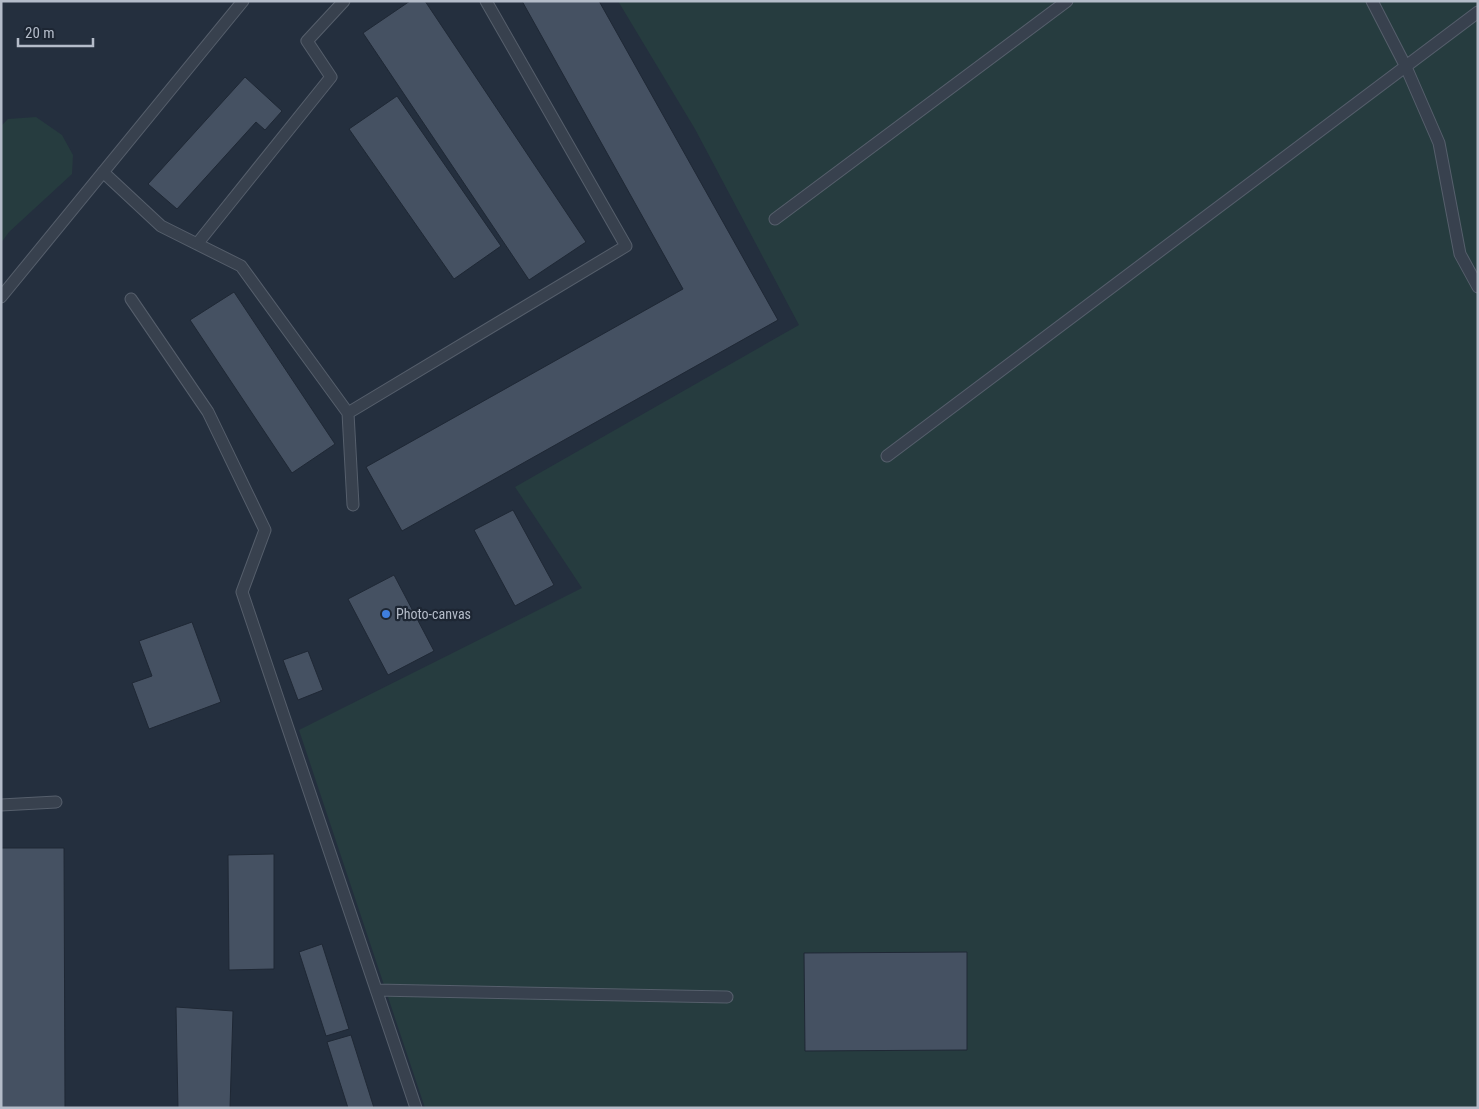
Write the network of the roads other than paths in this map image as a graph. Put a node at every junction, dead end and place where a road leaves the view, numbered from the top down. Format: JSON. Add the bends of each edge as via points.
{"nodes":[{"id":1,"x":243,"y":1,"type":"edge"},
{"id":2,"x":344,"y":1,"type":"edge"},
{"id":3,"x":486,"y":1,"type":"edge"},
{"id":4,"x":1067,"y":1,"type":"edge"},
{"id":5,"x":1372,"y":1,"type":"edge"},
{"id":6,"x":1478,"y":12,"type":"edge"},
{"id":7,"x":1406,"y":67,"type":"junction"},
{"id":8,"x":103,"y":172,"type":"junction"},
{"id":9,"x":775,"y":219,"type":"dead end"},
{"id":10,"x":198,"y":244,"type":"junction"},
{"id":11,"x":1478,"y":286,"type":"edge"},
{"id":12,"x":1,"y":297,"type":"edge"},
{"id":13,"x":131,"y":300,"type":"dead end"},
{"id":14,"x":348,"y":413,"type":"junction"},
{"id":15,"x":887,"y":456,"type":"dead end"},
{"id":16,"x":353,"y":505,"type":"dead end"},
{"id":17,"x":56,"y":802,"type":"dead end"},
{"id":18,"x":1,"y":805,"type":"edge"},
{"id":19,"x":376,"y":990,"type":"junction"},
{"id":20,"x":727,"y":997,"type":"dead end"},
{"id":21,"x":416,"y":1108,"type":"edge"}],
"edges":[{"from":1,"to":8,"type":"lane"},
{"from":2,"to":10,"type":"lane","via":[[307,41],[331,77]]},
{"from":3,"to":14,"type":"lane","via":[[626,246]]},
{"from":4,"to":9,"type":"lane"},
{"from":5,"to":7,"type":"lane"},
{"from":6,"to":7,"type":"lane"},
{"from":7,"to":11,"type":"lane","via":[[1439,142],[1460,254]]},
{"from":7,"to":15,"type":"lane"},
{"from":8,"to":10,"type":"lane","via":[[161,226]]},
{"from":8,"to":12,"type":"lane"},
{"from":10,"to":14,"type":"lane","via":[[241,266]]},
{"from":13,"to":19,"type":"lane","via":[[208,412],[265,530],[242,592]]},
{"from":14,"to":16,"type":"lane"},
{"from":17,"to":18,"type":"lane"},
{"from":19,"to":20,"type":"lane"},
{"from":19,"to":21,"type":"lane"}]}
